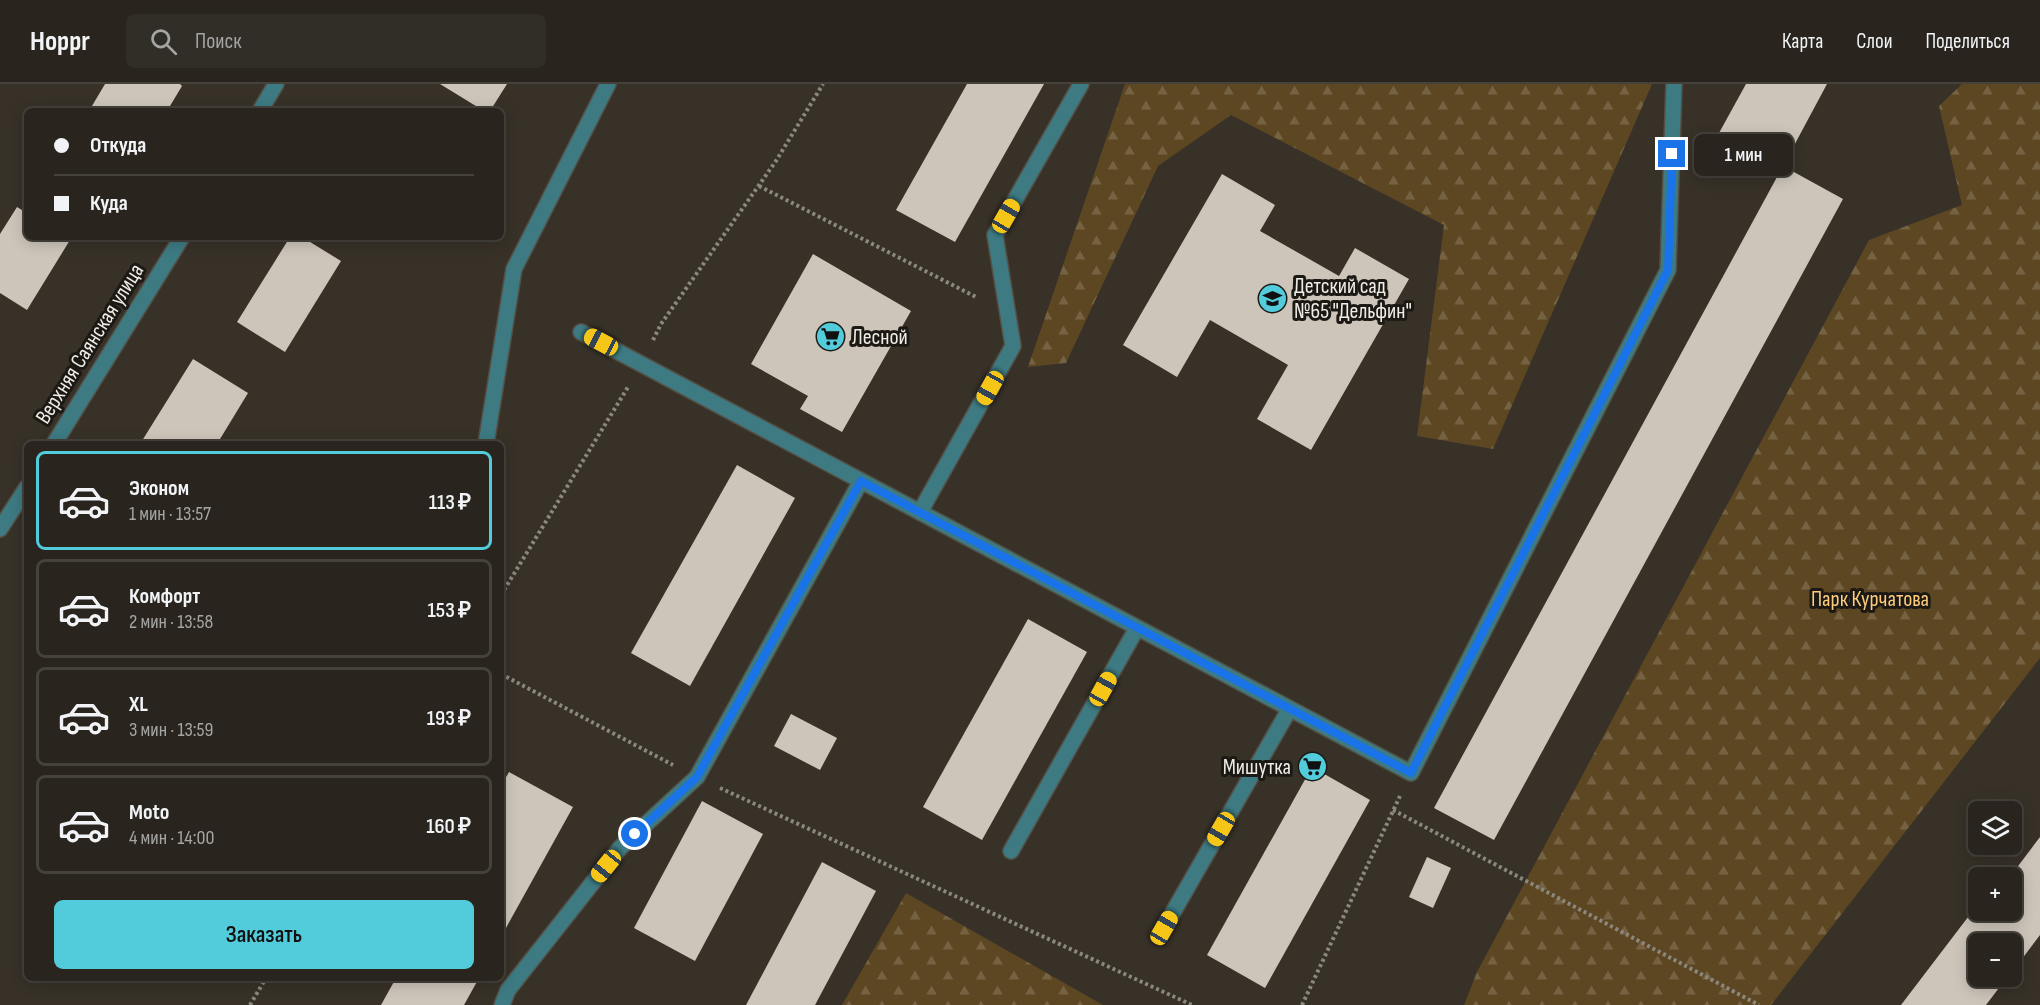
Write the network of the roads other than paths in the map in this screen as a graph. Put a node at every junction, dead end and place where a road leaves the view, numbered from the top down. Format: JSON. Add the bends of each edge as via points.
{"nodes":[{"id":1,"x":276,"y":84,"type":"edge"},
{"id":2,"x":608,"y":84,"type":"edge"},
{"id":3,"x":1081,"y":84,"type":"edge"},
{"id":4,"x":1674,"y":84,"type":"edge"},
{"id":5,"x":262,"y":108,"type":"edge"},
{"id":6,"x":180,"y":240,"type":"edge"},
{"id":7,"x":581,"y":332,"type":"dead end"},
{"id":8,"x":56,"y":441,"type":"edge"},
{"id":9,"x":486,"y":441,"type":"edge"},
{"id":10,"x":861,"y":481,"type":"junction"},
{"id":11,"x":24,"y":492,"type":"edge"},
{"id":12,"x":920,"y":512,"type":"junction"},
{"id":13,"x":0,"y":529,"type":"edge"},
{"id":14,"x":1137,"y":628,"type":"junction"},
{"id":15,"x":1289,"y":710,"type":"junction"},
{"id":16,"x":1011,"y":851,"type":"dead end"},
{"id":17,"x":1164,"y":928,"type":"dead end"},
{"id":18,"x":502,"y":1005,"type":"edge"}],
"edges":[{"from":1,"to":5,"type":"street"},
{"from":2,"to":9,"type":"street","via":[[514,269]]},
{"from":3,"to":12,"type":"street","via":[[995,235],[1013,346]]},
{"from":4,"to":15,"type":"street","via":[[1668,270],[1411,773]]},
{"from":6,"to":8,"type":"street","name":"Верхняя Саянская улица"},
{"from":7,"to":10,"type":"street"},
{"from":10,"to":12,"type":"street"},
{"from":10,"to":18,"type":"street","via":[[697,777],[620,848],[508,990]]},
{"from":11,"to":13,"type":"street"},
{"from":12,"to":14,"type":"street"},
{"from":14,"to":15,"type":"street"},
{"from":14,"to":16,"type":"street"},
{"from":15,"to":17,"type":"street"}]}
